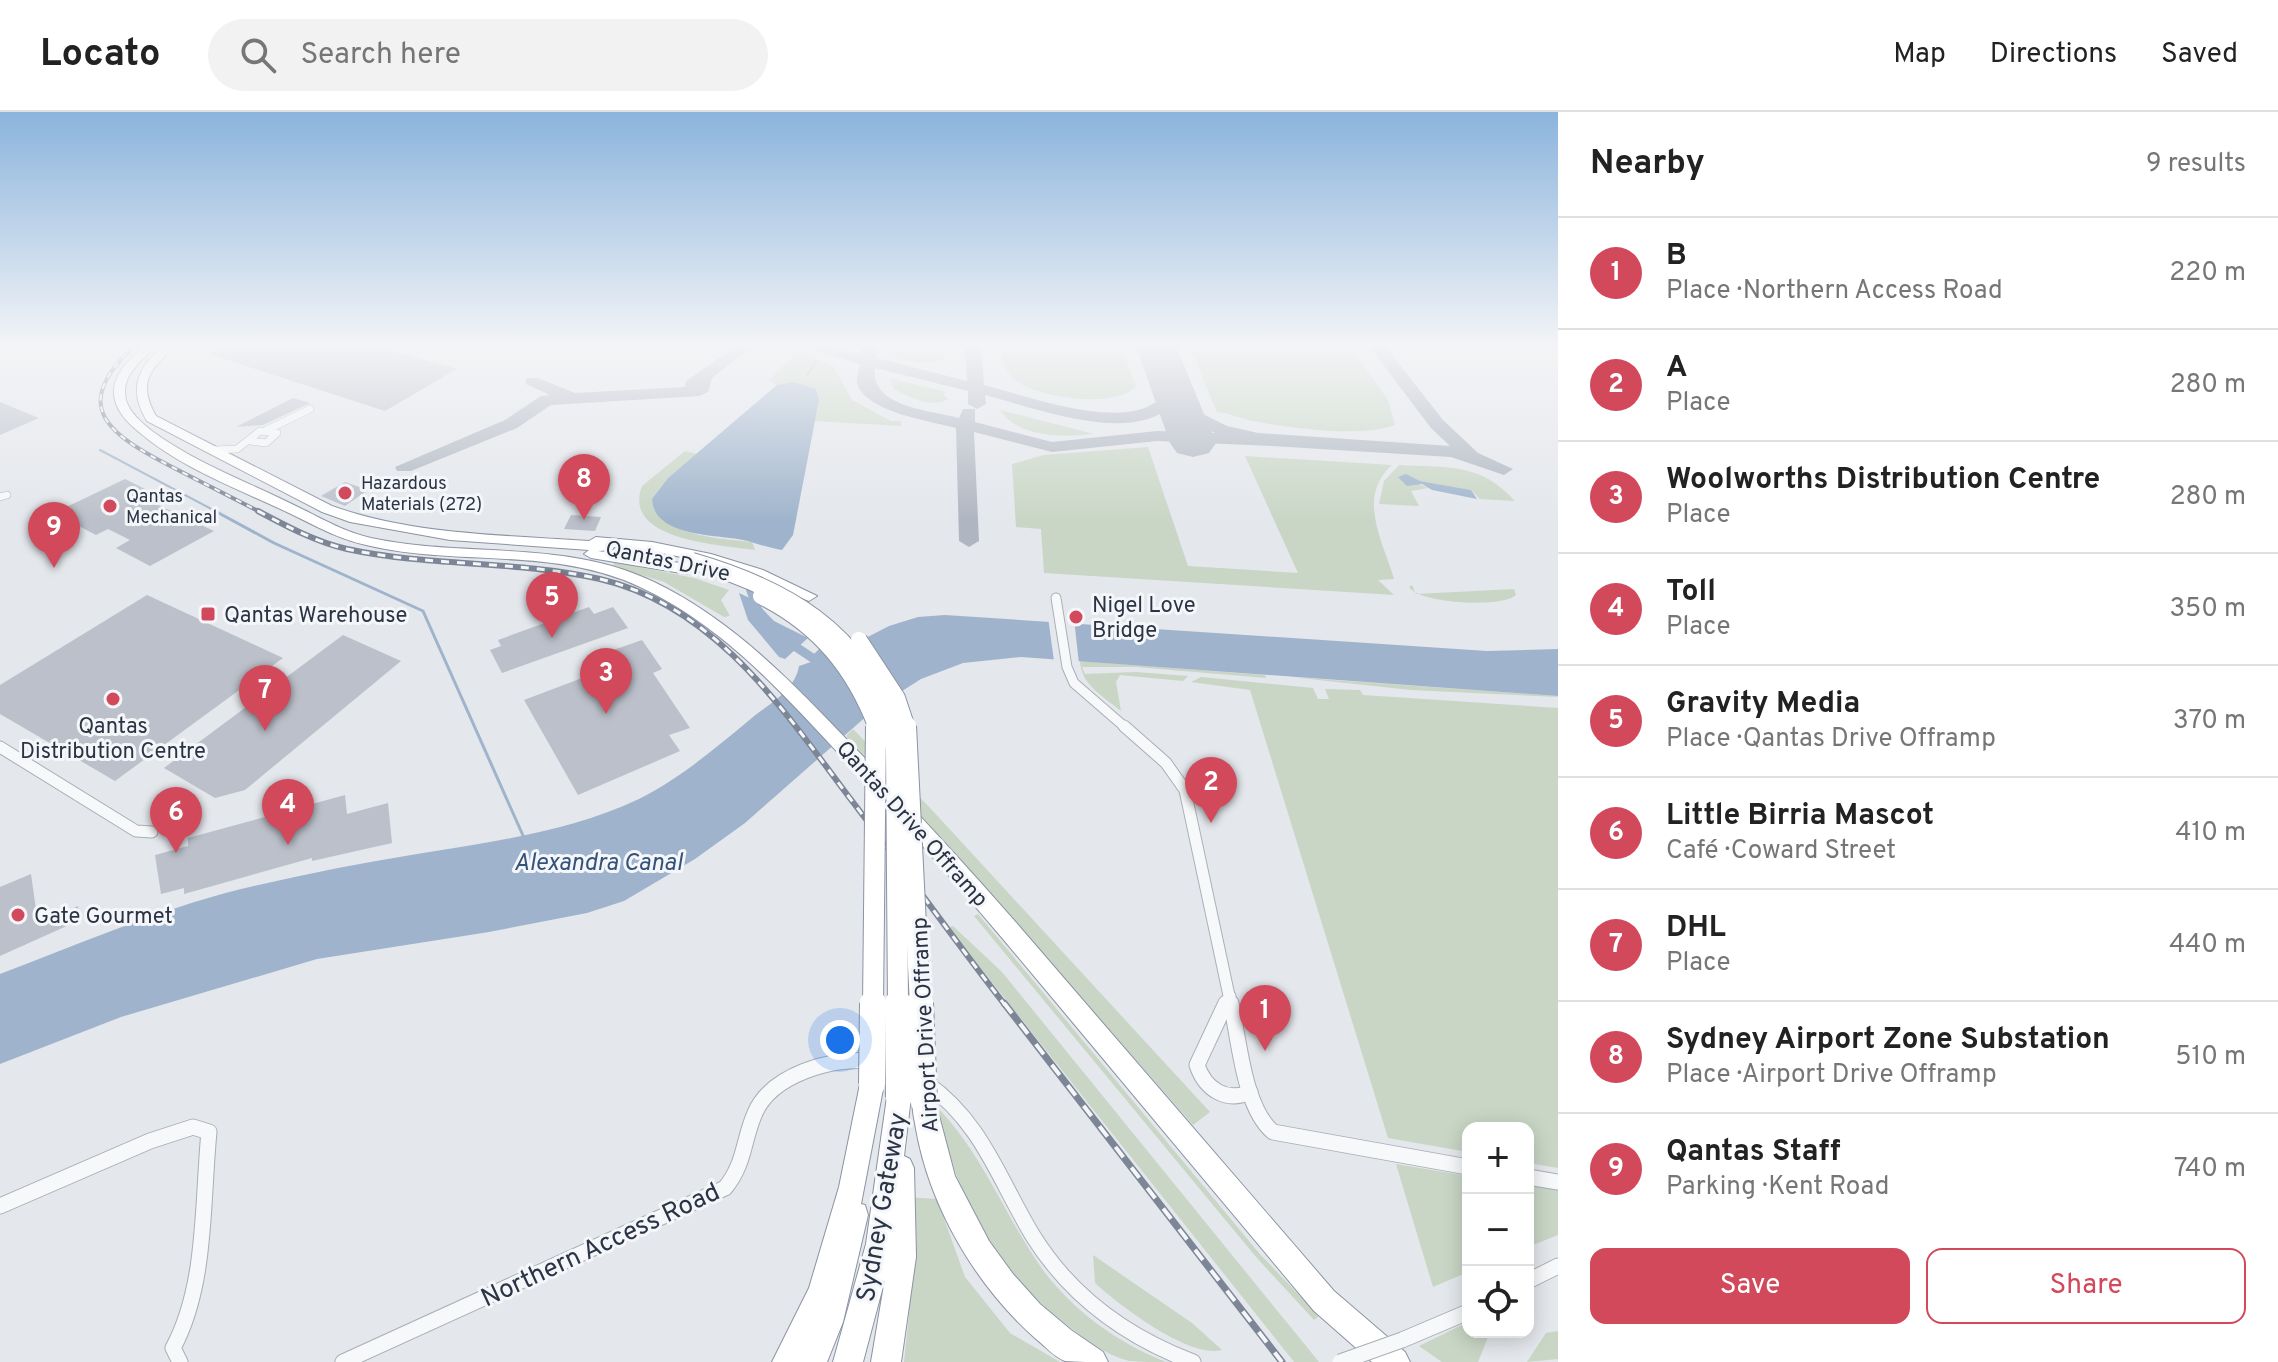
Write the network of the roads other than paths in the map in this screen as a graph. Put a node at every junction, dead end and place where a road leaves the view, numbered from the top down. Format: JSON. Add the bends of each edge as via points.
{"nodes":[{"id":1,"x":122,"y":404,"type":"edge"},
{"id":2,"x":143,"y":404,"type":"edge"},
{"id":3,"x":265,"y":430,"type":"junction"},
{"id":4,"x":277,"y":435,"type":"junction"},
{"id":5,"x":254,"y":443,"type":"junction"},
{"id":6,"x":204,"y":447,"type":"junction"},
{"id":7,"x":252,"y":471,"type":"junction"},
{"id":8,"x":295,"y":510,"type":"junction"},
{"id":9,"x":692,"y":562,"type":"junction"},
{"id":10,"x":1056,"y":598,"type":"dead end"},
{"id":11,"x":0,"y":747,"type":"edge"},
{"id":12,"x":152,"y":832,"type":"dead end"},
{"id":13,"x":1231,"y":994,"type":"junction"},
{"id":14,"x":872,"y":1084,"type":"junction"},
{"id":15,"x":1250,"y":1092,"type":"junction"},
{"id":16,"x":912,"y":1100,"type":"junction"},
{"id":17,"x":1462,"y":1166,"type":"edge"},
{"id":18,"x":1534,"y":1178,"type":"edge"},
{"id":19,"x":1558,"y":1182,"type":"edge"},
{"id":20,"x":0,"y":1206,"type":"edge"},
{"id":21,"x":1558,"y":1266,"type":"edge"},
{"id":22,"x":1534,"y":1278,"type":"edge"},
{"id":23,"x":1462,"y":1315,"type":"edge"},
{"id":24,"x":1398,"y":1351,"type":"edge"},
{"id":25,"x":177,"y":1355,"type":"edge"},
{"id":26,"x":343,"y":1362,"type":"edge"},
{"id":27,"x":787,"y":1362,"type":"edge"},
{"id":28,"x":812,"y":1362,"type":"edge"},
{"id":29,"x":848,"y":1362,"type":"edge"},
{"id":30,"x":886,"y":1362,"type":"edge"},
{"id":31,"x":1093,"y":1362,"type":"edge"},
{"id":32,"x":1193,"y":1362,"type":"edge"},
{"id":33,"x":1340,"y":1362,"type":"edge"}],
"edges":[{"from":1,"to":8,"type":"highway","name":"Qantas Drive","via":[[137,427],[180,454]]},
{"from":2,"to":6,"type":"highway","name":"Qantas Drive","via":[[164,427]]},
{"from":3,"to":4,"type":"street"},
{"from":3,"to":4,"type":"street","via":[[311,411]]},
{"from":3,"to":5,"type":"street","via":[[251,436]]},
{"from":4,"to":5,"type":"street"},
{"from":5,"to":6,"type":"street","via":[[232,451]]},
{"from":5,"to":7,"type":"street","via":[[240,456]]},
{"from":6,"to":7,"type":"highway","name":"Qantas Drive"},
{"from":7,"to":9,"type":"highway","name":"Qantas Drive","via":[[355,519],[405,531],[611,547]]},
{"from":8,"to":9,"type":"highway","name":"Qantas Drive","via":[[341,528],[390,538]]},
{"from":8,"to":24,"type":"highway","name":"Qantas Drive Offramp","via":[[345,535],[374,541],[552,557],[609,568],[702,613],[775,674],[872,773],[1324,1301]]},
{"from":9,"to":14,"type":"highway","name":"Qantas Drive","bridge":true,"via":[[796,615],[846,665],[872,714],[879,747]]},
{"from":9,"to":16,"type":"highway","name":"Airport Drive Offramp","bridge":true,"via":[[765,576],[822,605],[853,633],[897,698],[911,763]]},
{"from":10,"to":13,"type":"street","via":[[1066,663],[1079,689],[1166,763],[1185,790]]},
{"from":11,"to":12,"type":"street","via":[[136,831]]},
{"from":13,"to":15,"type":"street"},
{"from":13,"to":15,"type":"street","via":[[1197,1065],[1218,1093],[1238,1097]]},
{"from":14,"to":27,"type":"highway","via":[[852,1187],[822,1292]]},
{"from":14,"to":28,"type":"highway","name":"Sydney Gateway","via":[[864,1174],[845,1264]]},
{"from":15,"to":17,"type":"street","via":[[1256,1112],[1279,1136]]},
{"from":16,"to":29,"type":"highway","name":"Sydney Gateway"},
{"from":16,"to":30,"type":"highway","via":[[902,1257]]},
{"from":16,"to":31,"type":"highway","name":"Airport Drive Offramp","via":[[939,1171],[989,1264],[1029,1312]]},
{"from":18,"to":19,"type":"street"},
{"from":20,"to":25,"type":"street","via":[[150,1141],[193,1127],[209,1132],[194,1292]]},
{"from":21,"to":22,"type":"street"},
{"from":23,"to":24,"type":"street"},
{"from":24,"to":33,"type":"street","bridge":true},
{"from":26,"to":32,"type":"street","name":"Northern Access Road","via":[[725,1188],[746,1160],[759,1104],[771,1092],[810,1071],[863,1059],[915,1077],[950,1099],[970,1120],[1033,1235],[1082,1298],[1147,1344]]}]}
